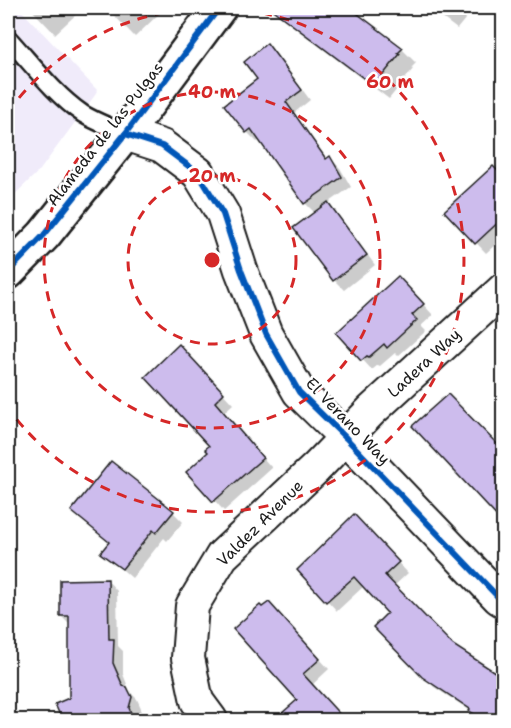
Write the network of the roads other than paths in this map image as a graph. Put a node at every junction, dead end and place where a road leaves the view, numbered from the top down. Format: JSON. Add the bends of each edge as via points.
{"nodes":[{"id":1,"x":219,"y":8,"type":"edge"},
{"id":2,"x":8,"y":38,"type":"edge"},
{"id":3,"x":125,"y":134,"type":"junction"},
{"id":4,"x":8,"y":272,"type":"edge"},
{"id":5,"x":504,"y":289,"type":"edge"},
{"id":6,"x":346,"y":438,"type":"junction"},
{"id":7,"x":504,"y":601,"type":"edge"},
{"id":8,"x":211,"y":720,"type":"edge"}],
"edges":[{"from":1,"to":3,"type":"main road","name":"Alameda de las Pulgas"},
{"from":2,"to":3,"type":"lane","via":[[75,107]]},
{"from":3,"to":4,"type":"main road","name":"Alameda de las Pulgas","via":[[44,235]]},
{"from":3,"to":6,"type":"street","name":"El Verano Way","via":[[162,146],[198,173],[223,214],[266,334],[299,392]]},
{"from":5,"to":6,"type":"street","name":"Ladera Way"},
{"from":6,"to":7,"type":"street","name":"El Verano Way"},
{"from":6,"to":8,"type":"street","name":"Valdez Avenue","via":[[222,556],[192,606],[188,658],[197,701]]}]}
